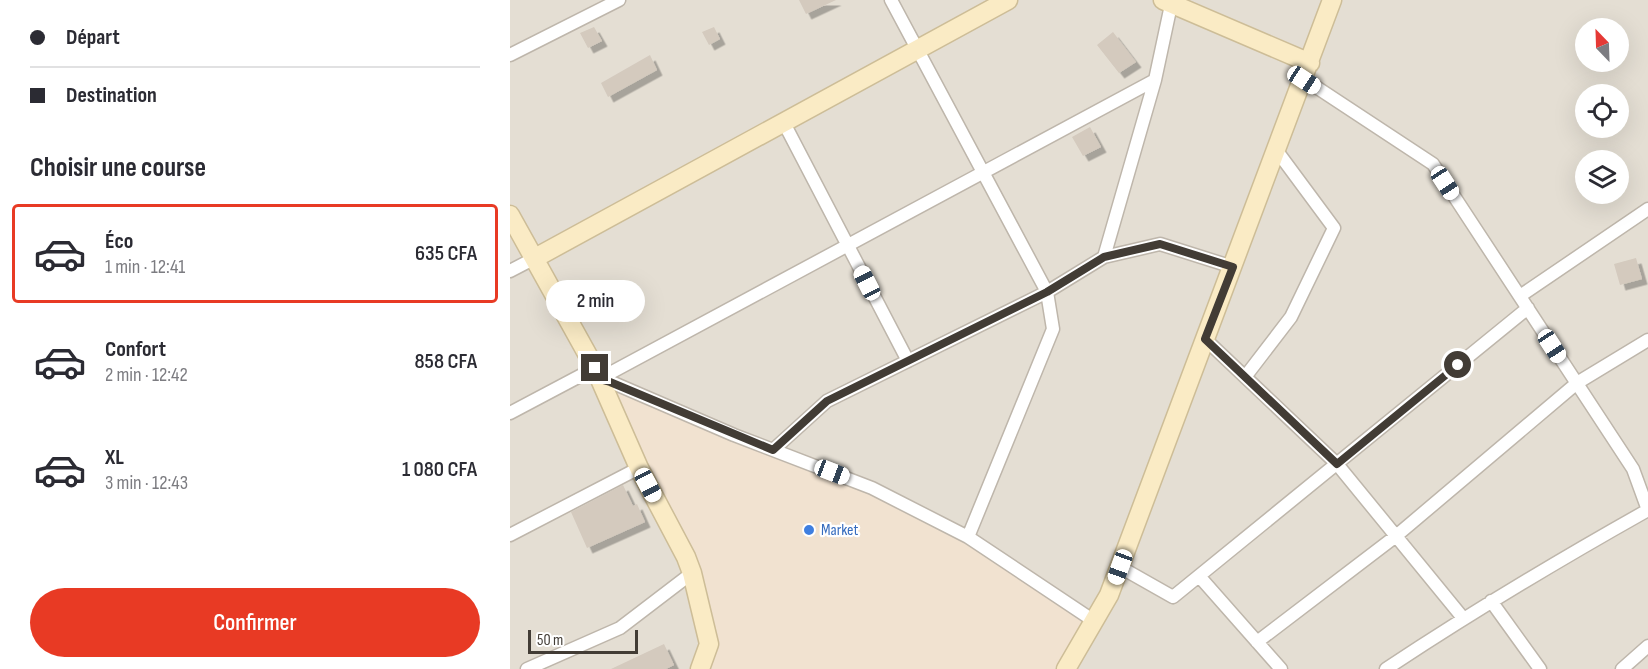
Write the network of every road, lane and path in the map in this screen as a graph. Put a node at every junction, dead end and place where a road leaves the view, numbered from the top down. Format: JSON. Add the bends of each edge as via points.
{"nodes":[{"id":1,"x":619,"y":0,"type":"edge"},
{"id":2,"x":891,"y":0,"type":"edge"},
{"id":3,"x":1008,"y":0,"type":"edge"},
{"id":4,"x":1332,"y":0,"type":"edge"},
{"id":5,"x":1167,"y":2,"type":"edge"},
{"id":6,"x":599,"y":5,"type":"edge"},
{"id":7,"x":918,"y":50,"type":"junction"},
{"id":8,"x":510,"y":55,"type":"edge"},
{"id":9,"x":1307,"y":71,"type":"junction"},
{"id":10,"x":1155,"y":80,"type":"junction"},
{"id":11,"x":784,"y":123,"type":"junction"},
{"id":12,"x":1276,"y":152,"type":"junction"},
{"id":13,"x":984,"y":174,"type":"junction"},
{"id":14,"x":1648,"y":210,"type":"edge"},
{"id":15,"x":510,"y":215,"type":"edge"},
{"id":16,"x":847,"y":244,"type":"junction"},
{"id":17,"x":1104,"y":257,"type":"junction"},
{"id":18,"x":535,"y":258,"type":"junction"},
{"id":19,"x":1233,"y":267,"type":"junction"},
{"id":20,"x":510,"y":271,"type":"edge"},
{"id":21,"x":1047,"y":292,"type":"junction"},
{"id":22,"x":1520,"y":296,"type":"junction"},
{"id":23,"x":1528,"y":308,"type":"junction"},
{"id":24,"x":1205,"y":339,"type":"junction"},
{"id":25,"x":1648,"y":340,"type":"edge"},
{"id":26,"x":908,"y":361,"type":"junction"},
{"id":27,"x":597,"y":374,"type":"junction"},
{"id":28,"x":1245,"y":377,"type":"junction"},
{"id":29,"x":1577,"y":383,"type":"junction"},
{"id":30,"x":510,"y":413,"type":"edge"},
{"id":31,"x":773,"y":450,"type":"junction"},
{"id":32,"x":1337,"y":464,"type":"junction"},
{"id":33,"x":639,"y":468,"type":"junction"},
{"id":34,"x":1648,"y":476,"type":"edge"},
{"id":35,"x":1641,"y":489,"type":"junction"},
{"id":36,"x":1648,"y":510,"type":"edge"},
{"id":37,"x":510,"y":535,"type":"edge"},
{"id":38,"x":1396,"y":536,"type":"junction"},
{"id":39,"x":968,"y":537,"type":"junction"},
{"id":40,"x":1120,"y":567,"type":"junction"},
{"id":41,"x":692,"y":573,"type":"junction"},
{"id":42,"x":1199,"y":576,"type":"junction"},
{"id":43,"x":1491,"y":601,"type":"junction"},
{"id":44,"x":1463,"y":618,"type":"junction"},
{"id":45,"x":1094,"y":621,"type":"junction"},
{"id":46,"x":1257,"y":642,"type":"junction"},
{"id":47,"x":1648,"y":646,"type":"edge"},
{"id":48,"x":1401,"y":665,"type":"edge"},
{"id":49,"x":527,"y":669,"type":"edge"},
{"id":50,"x":700,"y":669,"type":"edge"},
{"id":51,"x":1066,"y":669,"type":"edge"},
{"id":52,"x":1281,"y":669,"type":"edge"},
{"id":53,"x":1386,"y":669,"type":"edge"},
{"id":54,"x":1540,"y":669,"type":"edge"},
{"id":55,"x":1622,"y":669,"type":"edge"}],
"edges":[{"from":1,"to":6,"type":"street"},
{"from":2,"to":7,"type":"street"},
{"from":3,"to":7,"type":"street"},
{"from":4,"to":9,"type":"street"},
{"from":5,"to":9,"type":"street"},
{"from":5,"to":10,"type":"street"},
{"from":6,"to":8,"type":"street"},
{"from":7,"to":11,"type":"street"},
{"from":7,"to":13,"type":"street"},
{"from":9,"to":12,"type":"street"},
{"from":9,"to":22,"type":"street","via":[[1433,164]]},
{"from":10,"to":13,"type":"street"},
{"from":10,"to":17,"type":"street"},
{"from":11,"to":16,"type":"street"},
{"from":11,"to":18,"type":"street"},
{"from":12,"to":19,"type":"street"},
{"from":12,"to":28,"type":"street","via":[[1334,228],[1290,317]]},
{"from":13,"to":16,"type":"street"},
{"from":13,"to":21,"type":"street"},
{"from":14,"to":22,"type":"street"},
{"from":15,"to":18,"type":"street"},
{"from":16,"to":26,"type":"street"},
{"from":16,"to":27,"type":"street"},
{"from":17,"to":19,"type":"street","via":[[1160,244]]},
{"from":17,"to":21,"type":"street"},
{"from":18,"to":20,"type":"street"},
{"from":18,"to":27,"type":"street"},
{"from":19,"to":24,"type":"street"},
{"from":21,"to":26,"type":"street"},
{"from":21,"to":39,"type":"street","via":[[1053,329]]},
{"from":22,"to":23,"type":"street"},
{"from":23,"to":29,"type":"street"},
{"from":23,"to":32,"type":"street"},
{"from":24,"to":28,"type":"street"},
{"from":24,"to":40,"type":"street"},
{"from":25,"to":29,"type":"street"},
{"from":26,"to":31,"type":"street","via":[[827,401]]},
{"from":27,"to":30,"type":"street"},
{"from":27,"to":31,"type":"street"},
{"from":27,"to":33,"type":"street"},
{"from":28,"to":32,"type":"street"},
{"from":29,"to":35,"type":"street","via":[[1633,469]]},
{"from":29,"to":38,"type":"street"},
{"from":31,"to":39,"type":"street","via":[[872,488]]},
{"from":32,"to":38,"type":"street"},
{"from":32,"to":42,"type":"street"},
{"from":33,"to":37,"type":"street"},
{"from":33,"to":41,"type":"street"},
{"from":34,"to":35,"type":"street"},
{"from":35,"to":36,"type":"street"},
{"from":36,"to":43,"type":"street"},
{"from":38,"to":44,"type":"street"},
{"from":38,"to":46,"type":"street"},
{"from":39,"to":45,"type":"street"},
{"from":40,"to":42,"type":"street","via":[[1173,597]]},
{"from":40,"to":45,"type":"street"},
{"from":41,"to":49,"type":"street","via":[[620,628]]},
{"from":41,"to":50,"type":"street","via":[[709,644]]},
{"from":42,"to":46,"type":"street"},
{"from":43,"to":44,"type":"street"},
{"from":43,"to":54,"type":"street"},
{"from":44,"to":48,"type":"street"},
{"from":45,"to":51,"type":"street"},
{"from":46,"to":52,"type":"street"},
{"from":47,"to":55,"type":"street"},
{"from":48,"to":53,"type":"street"}]}
